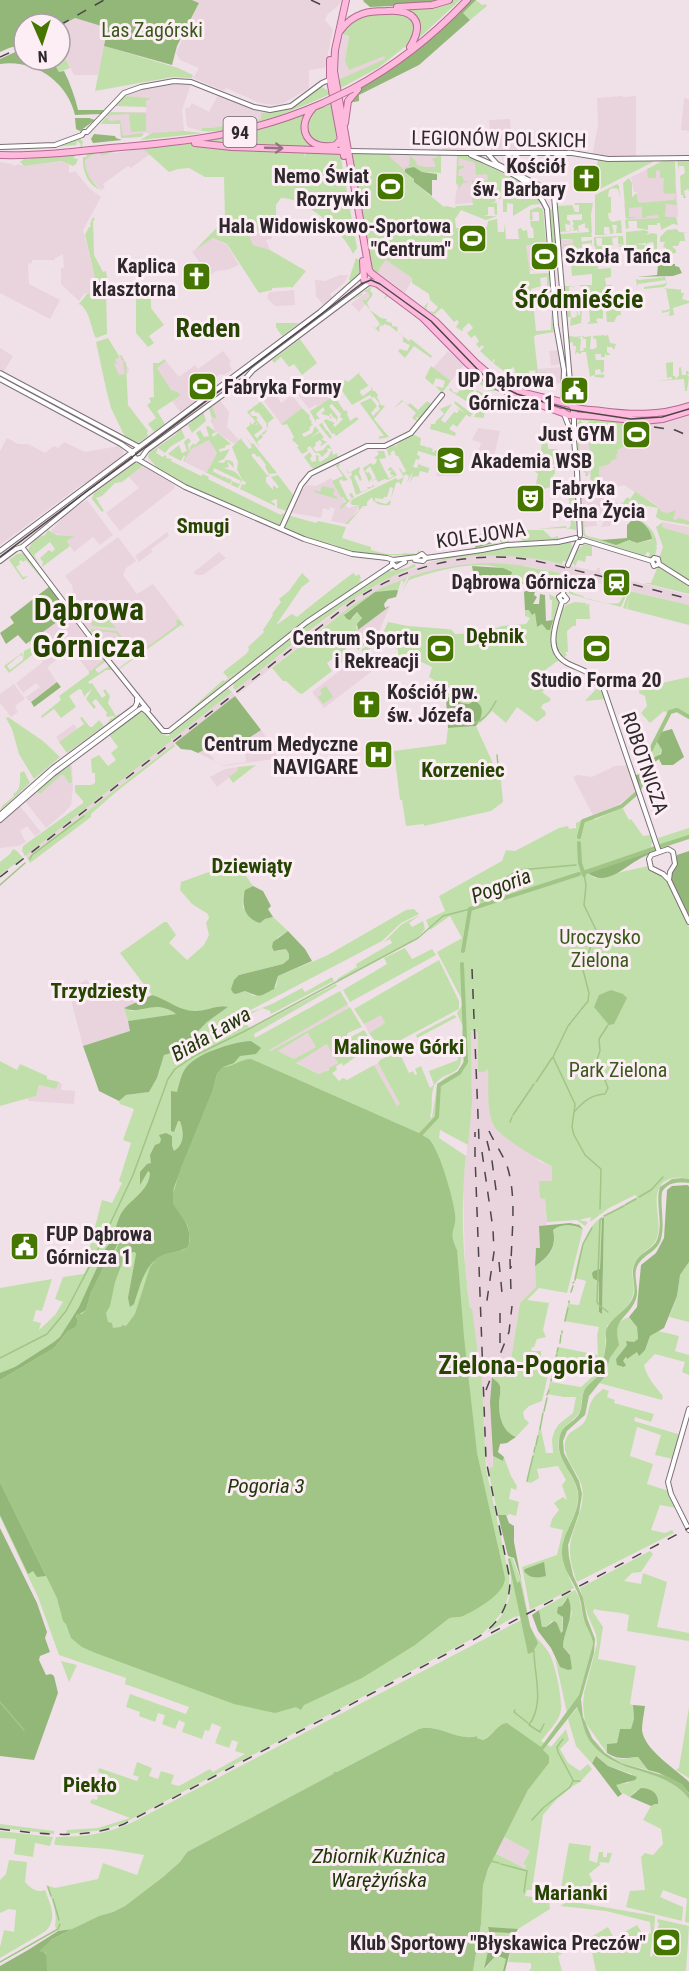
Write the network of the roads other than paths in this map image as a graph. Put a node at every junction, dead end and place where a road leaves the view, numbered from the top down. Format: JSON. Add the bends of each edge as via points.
{"nodes":[{"id":1,"x":449,"y":0,"type":"edge"},
{"id":2,"x":461,"y":0,"type":"edge"},
{"id":3,"x":467,"y":0,"type":"edge"},
{"id":4,"x":343,"y":9,"type":"edge"},
{"id":5,"x":352,"y":16,"type":"junction"},
{"id":6,"x":339,"y":33,"type":"junction"},
{"id":7,"x":410,"y":46,"type":"junction"},
{"id":8,"x":332,"y":79,"type":"junction"},
{"id":9,"x":365,"y":82,"type":"junction"},
{"id":10,"x":351,"y":87,"type":"junction"},
{"id":11,"x":321,"y":102,"type":"junction"},
{"id":12,"x":313,"y":108,"type":"junction"},
{"id":13,"x":338,"y":110,"type":"junction"},
{"id":14,"x":344,"y":130,"type":"junction"},
{"id":15,"x":183,"y":142,"type":"junction"},
{"id":16,"x":344,"y":145,"type":"junction"},
{"id":17,"x":91,"y":148,"type":"junction"},
{"id":18,"x":74,"y":150,"type":"junction"},
{"id":19,"x":356,"y":151,"type":"junction"},
{"id":20,"x":0,"y":153,"type":"edge"},
{"id":21,"x":468,"y":153,"type":"junction"},
{"id":22,"x":488,"y":153,"type":"junction"},
{"id":23,"x":498,"y":153,"type":"junction"},
{"id":24,"x":689,"y":158,"type":"edge"},
{"id":25,"x":349,"y":162,"type":"junction"},
{"id":26,"x":490,"y":164,"type":"junction"},
{"id":27,"x":504,"y":167,"type":"junction"},
{"id":28,"x":552,"y":193,"type":"junction"},
{"id":29,"x":541,"y":198,"type":"junction"},
{"id":30,"x":555,"y":203,"type":"junction"},
{"id":31,"x":545,"y":205,"type":"junction"},
{"id":32,"x":559,"y":261,"type":"junction"},
{"id":33,"x":552,"y":263,"type":"junction"},
{"id":34,"x":560,"y":268,"type":"junction"},
{"id":35,"x":552,"y":270,"type":"junction"},
{"id":36,"x":371,"y":273,"type":"junction"},
{"id":37,"x":363,"y":274,"type":"junction"},
{"id":38,"x":370,"y":282,"type":"junction"},
{"id":39,"x":243,"y":369,"type":"junction"},
{"id":40,"x":0,"y":373,"type":"edge"},
{"id":41,"x":237,"y":373,"type":"junction"},
{"id":42,"x":247,"y":376,"type":"junction"},
{"id":43,"x":0,"y":379,"type":"edge"},
{"id":44,"x":242,"y":380,"type":"junction"},
{"id":45,"x":565,"y":391,"type":"junction"},
{"id":46,"x":34,"y":395,"type":"junction"},
{"id":47,"x":442,"y":395,"type":"dead end"},
{"id":48,"x":553,"y":400,"type":"junction"},
{"id":49,"x":563,"y":402,"type":"junction"},
{"id":50,"x":573,"y":406,"type":"junction"},
{"id":51,"x":689,"y":406,"type":"edge"},
{"id":52,"x":689,"y":411,"type":"edge"},
{"id":53,"x":563,"y":413,"type":"junction"},
{"id":54,"x":574,"y":418,"type":"junction"},
{"id":55,"x":91,"y":425,"type":"junction"},
{"id":56,"x":569,"y":426,"type":"junction"},
{"id":57,"x":574,"y":440,"type":"junction"},
{"id":58,"x":121,"y":444,"type":"junction"},
{"id":59,"x":140,"y":447,"type":"junction"},
{"id":60,"x":132,"y":452,"type":"junction"},
{"id":61,"x":144,"y":453,"type":"junction"},
{"id":62,"x":136,"y":459,"type":"junction"},
{"id":63,"x":121,"y":460,"type":"junction"},
{"id":64,"x":154,"y":470,"type":"junction"},
{"id":65,"x":281,"y":529,"type":"junction"},
{"id":66,"x":578,"y":538,"type":"junction"},
{"id":67,"x":16,"y":539,"type":"junction"},
{"id":68,"x":21,"y":546,"type":"junction"},
{"id":69,"x":0,"y":551,"type":"edge"},
{"id":70,"x":0,"y":561,"type":"edge"},
{"id":71,"x":392,"y":562,"type":"junction"},
{"id":72,"x":568,"y":565,"type":"dead end"},
{"id":73,"x":566,"y":575,"type":"dead end"},
{"id":74,"x":689,"y":583,"type":"edge"},
{"id":75,"x":140,"y":706,"type":"junction"},
{"id":76,"x":14,"y":805,"type":"junction"},
{"id":77,"x":0,"y":815,"type":"edge"},
{"id":78,"x":0,"y":820,"type":"edge"},
{"id":79,"x":659,"y":852,"type":"junction"},
{"id":80,"x":670,"y":872,"type":"junction"},
{"id":81,"x":663,"y":874,"type":"junction"},
{"id":82,"x":669,"y":880,"type":"junction"},
{"id":83,"x":689,"y":922,"type":"edge"},
{"id":84,"x":689,"y":1409,"type":"edge"},
{"id":85,"x":688,"y":1529,"type":"edge"}],
"edges":[{"from":1,"to":5,"type":"main road","via":[[432,5],[371,9]]},
{"from":2,"to":7,"type":"main road","number":"94"},
{"from":3,"to":9,"type":"main road","number":"94","via":[[426,39]]},
{"from":4,"to":5,"type":"main road"},
{"from":4,"to":6,"type":"main road"},
{"from":4,"to":8,"type":"main road","via":[[331,55]]},
{"from":5,"to":6,"type":"main road"},
{"from":5,"to":7,"type":"main road","via":[[407,12],[417,28]]},
{"from":6,"to":8,"type":"main road"},
{"from":7,"to":10,"type":"main road","number":"94"},
{"from":8,"to":13,"type":"main road"},
{"from":8,"to":20,"type":"street","via":[[291,106],[270,110],[191,82],[141,87],[124,93],[86,137]]},
{"from":9,"to":10,"type":"main road","number":"94"},
{"from":9,"to":14,"type":"main road","via":[[348,101]]},
{"from":10,"to":11,"type":"main road","number":"94","bridge":true},
{"from":11,"to":12,"type":"main road","number":"94"},
{"from":11,"to":17,"type":"main road","number":"94","via":[[219,133]]},
{"from":12,"to":15,"type":"main road","number":"94","via":[[243,131]]},
{"from":12,"to":16,"type":"main road","via":[[304,124],[308,139],[328,146]]},
{"from":13,"to":14,"type":"main road"},
{"from":13,"to":16,"type":"main road"},
{"from":14,"to":16,"type":"main road"},
{"from":15,"to":16,"type":"main road","one_way":true,"via":[[334,151]]},
{"from":15,"to":17,"type":"main road","number":"94"},
{"from":16,"to":19,"type":"street"},
{"from":16,"to":19,"type":"street","name":"LEGIONÓW POLSKICH"},
{"from":16,"to":25,"type":"main road"},
{"from":16,"to":37,"type":"main road"},
{"from":17,"to":18,"type":"main road","number":"94"},
{"from":18,"to":20,"type":"main road","number":"94"},
{"from":18,"to":20,"type":"main road","number":"94"},
{"from":19,"to":21,"type":"street","name":"LEGIONÓW POLSKICH"},
{"from":19,"to":25,"type":"street"},
{"from":21,"to":22,"type":"street","name":"LEGIONÓW POLSKICH"},
{"from":21,"to":26,"type":"street"},
{"from":22,"to":23,"type":"street","name":"LEGIONÓW POLSKICH"},
{"from":22,"to":26,"type":"street","via":[[484,158]]},
{"from":22,"to":27,"type":"street","via":[[496,164]]},
{"from":23,"to":24,"type":"street","name":"LEGIONÓW POLSKICH","via":[[578,153],[611,159]]},
{"from":23,"to":27,"type":"street","via":[[496,161]]},
{"from":25,"to":36,"type":"main road"},
{"from":26,"to":29,"type":"street","via":[[528,184]]},
{"from":27,"to":28,"type":"street"},
{"from":28,"to":29,"type":"street"},
{"from":28,"to":30,"type":"street"},
{"from":29,"to":31,"type":"street"},
{"from":30,"to":31,"type":"street"},
{"from":30,"to":32,"type":"street"},
{"from":31,"to":33,"type":"street"},
{"from":32,"to":33,"type":"street"},
{"from":32,"to":34,"type":"street"},
{"from":33,"to":35,"type":"street"},
{"from":34,"to":35,"type":"street"},
{"from":34,"to":50,"type":"street"},
{"from":35,"to":45,"type":"street"},
{"from":36,"to":37,"type":"main road"},
{"from":36,"to":38,"type":"main road"},
{"from":36,"to":48,"type":"main road","via":[[436,322],[492,377],[519,391]]},
{"from":37,"to":38,"type":"main road","via":[[364,280]]},
{"from":37,"to":39,"type":"street"},
{"from":38,"to":42,"type":"street"},
{"from":38,"to":53,"type":"main road","via":[[425,319],[467,365],[490,382]]},
{"from":39,"to":41,"type":"street"},
{"from":39,"to":42,"type":"street"},
{"from":40,"to":46,"type":"street"},
{"from":41,"to":44,"type":"street"},
{"from":41,"to":59,"type":"street"},
{"from":42,"to":44,"type":"street"},
{"from":43,"to":46,"type":"street"},
{"from":44,"to":61,"type":"street"},
{"from":45,"to":48,"type":"street"},
{"from":45,"to":49,"type":"street"},
{"from":46,"to":55,"type":"street"},
{"from":47,"to":65,"type":"street","via":[[411,432],[385,446],[366,446],[313,472],[304,481]]},
{"from":48,"to":49,"type":"main road"},
{"from":49,"to":50,"type":"main road"},
{"from":49,"to":53,"type":"main road"},
{"from":50,"to":51,"type":"main road","via":[[642,415]]},
{"from":50,"to":54,"type":"main road"},
{"from":52,"to":54,"type":"main road","via":[[649,421],[584,415]]},
{"from":53,"to":54,"type":"main road"},
{"from":53,"to":56,"type":"street"},
{"from":54,"to":56,"type":"street"},
{"from":54,"to":57,"type":"street"},
{"from":55,"to":58,"type":"street"},
{"from":55,"to":59,"type":"street"},
{"from":56,"to":57,"type":"street"},
{"from":57,"to":66,"type":"street"},
{"from":58,"to":60,"type":"street"},
{"from":58,"to":63,"type":"street","via":[[125,452]]},
{"from":59,"to":60,"type":"street"},
{"from":59,"to":61,"type":"street"},
{"from":60,"to":62,"type":"street"},
{"from":60,"to":63,"type":"street"},
{"from":61,"to":62,"type":"street"},
{"from":61,"to":64,"type":"street"},
{"from":62,"to":64,"type":"street"},
{"from":62,"to":68,"type":"street"},
{"from":63,"to":67,"type":"street"},
{"from":64,"to":65,"type":"street","via":[[185,488]]},
{"from":65,"to":71,"type":"street","via":[[347,552],[386,557]]},
{"from":66,"to":71,"type":"street","name":"KOLEJOWA","via":[[417,559],[396,567]]},
{"from":66,"to":72,"type":"street"},
{"from":66,"to":74,"type":"street","name":"KOLEJOWA","via":[[581,543],[584,540],[652,561],[657,558],[659,564]]},
{"from":67,"to":68,"type":"street","via":[[22,540]]},
{"from":67,"to":68,"type":"street","via":[[15,546]]},
{"from":67,"to":69,"type":"street"},
{"from":68,"to":70,"type":"street"},
{"from":68,"to":75,"type":"street"},
{"from":71,"to":75,"type":"street","via":[[166,732]]},
{"from":73,"to":79,"type":"street","name":"ROBOTNICZA","via":[[563,594],[567,598],[562,602],[553,634],[555,651],[565,662],[602,677]]},
{"from":75,"to":76,"type":"street"},
{"from":76,"to":77,"type":"street"},
{"from":76,"to":78,"type":"street"},
{"from":79,"to":80,"type":"street","name":"ROBOTNICZA","via":[[668,849],[673,853],[675,864]]},
{"from":79,"to":81,"type":"street","name":"ROBOTNICZA","via":[[651,855],[649,861],[653,869]]},
{"from":80,"to":81,"type":"street"},
{"from":80,"to":82,"type":"street","name":"ROBOTNICZA"},
{"from":81,"to":82,"type":"street","name":"ROBOTNICZA"},
{"from":82,"to":83,"type":"street","name":"ROBOTNICZA"},
{"from":84,"to":85,"type":"street","via":[[668,1482]]}]}
